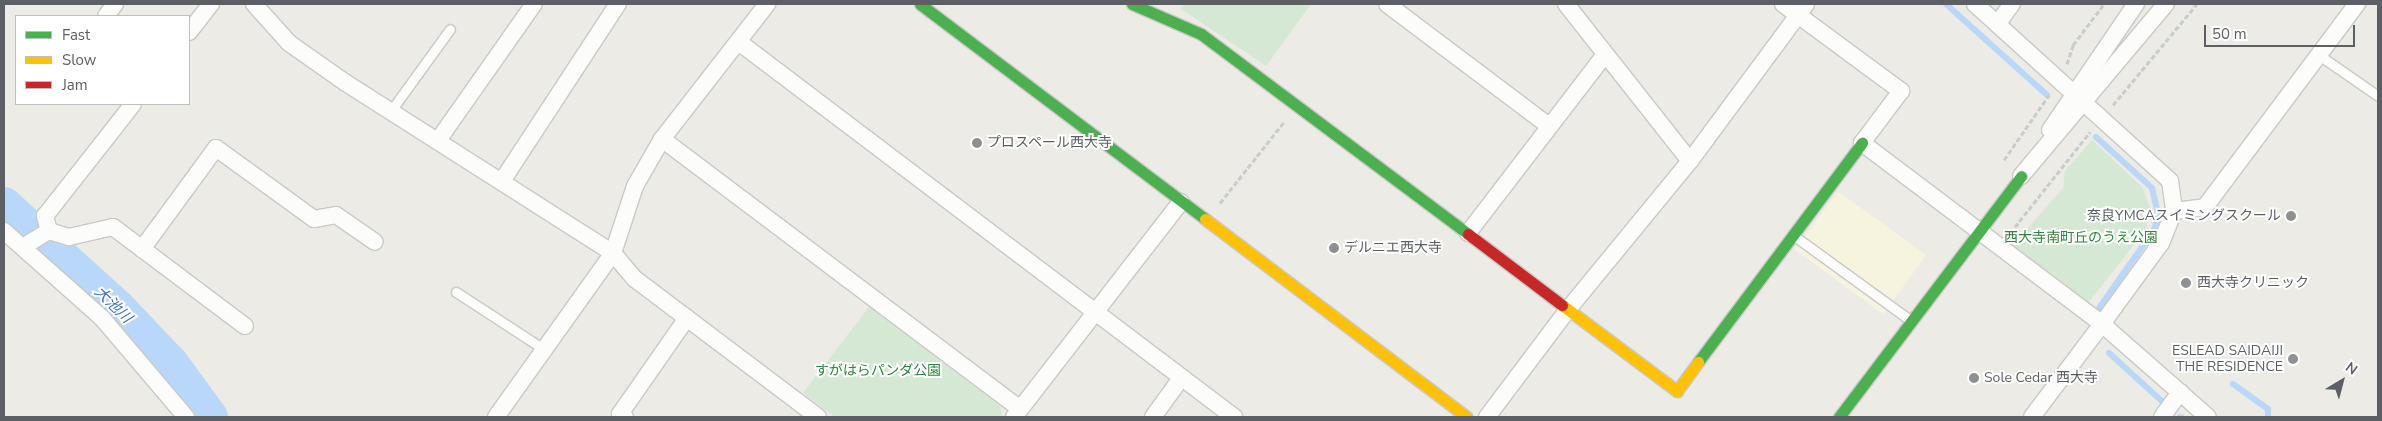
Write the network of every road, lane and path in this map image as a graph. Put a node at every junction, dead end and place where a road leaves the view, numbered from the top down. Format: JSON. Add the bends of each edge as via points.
{"nodes":[{"id":1,"x":115,"y":4,"type":"edge"},
{"id":2,"x":211,"y":4,"type":"edge"},
{"id":3,"x":254,"y":4,"type":"edge"},
{"id":4,"x":534,"y":4,"type":"edge"},
{"id":5,"x":618,"y":4,"type":"edge"},
{"id":6,"x":767,"y":4,"type":"edge"},
{"id":7,"x":920,"y":4,"type":"edge"},
{"id":8,"x":1132,"y":4,"type":"edge"},
{"id":9,"x":1387,"y":4,"type":"edge"},
{"id":10,"x":1566,"y":4,"type":"edge"},
{"id":11,"x":1783,"y":4,"type":"edge"},
{"id":12,"x":1975,"y":4,"type":"edge"},
{"id":13,"x":2012,"y":4,"type":"edge"},
{"id":14,"x":2104,"y":4,"type":"edge"},
{"id":15,"x":2136,"y":4,"type":"edge"},
{"id":16,"x":2166,"y":4,"type":"edge"},
{"id":17,"x":2358,"y":4,"type":"edge"},
{"id":18,"x":1801,"y":9,"type":"edge"},
{"id":19,"x":107,"y":15,"type":"edge"},
{"id":20,"x":1998,"y":23,"type":"junction"},
{"id":21,"x":450,"y":29,"type":"dead end"},
{"id":22,"x":190,"y":31,"type":"edge"},
{"id":23,"x":740,"y":43,"type":"junction"},
{"id":24,"x":2320,"y":55,"type":"junction"},
{"id":25,"x":1604,"y":56,"type":"junction"},
{"id":26,"x":2058,"y":82,"type":"junction"},
{"id":27,"x":2378,"y":96,"type":"edge"},
{"id":28,"x":2078,"y":100,"type":"junction"},
{"id":29,"x":132,"y":105,"type":"edge"},
{"id":30,"x":1297,"y":105,"type":"junction"},
{"id":31,"x":390,"y":112,"type":"junction"},
{"id":32,"x":1549,"y":126,"type":"junction"},
{"id":33,"x":439,"y":139,"type":"junction"},
{"id":34,"x":662,"y":139,"type":"junction"},
{"id":35,"x":1862,"y":143,"type":"junction"},
{"id":36,"x":1690,"y":160,"type":"junction"},
{"id":37,"x":1999,"y":168,"type":"dead end"},
{"id":38,"x":2021,"y":176,"type":"joint"},
{"id":39,"x":502,"y":181,"type":"junction"},
{"id":40,"x":1181,"y":202,"type":"junction"},
{"id":41,"x":2174,"y":211,"type":"junction"},
{"id":42,"x":1206,"y":221,"type":"junction"},
{"id":43,"x":4,"y":231,"type":"edge"},
{"id":44,"x":49,"y":231,"type":"junction"},
{"id":45,"x":1468,"y":233,"type":"junction"},
{"id":46,"x":1793,"y":235,"type":"junction"},
{"id":47,"x":1979,"y":235,"type":"junction"},
{"id":48,"x":375,"y":242,"type":"dead end"},
{"id":49,"x":27,"y":245,"type":"junction"},
{"id":50,"x":142,"y":249,"type":"junction"},
{"id":51,"x":613,"y":253,"type":"junction"},
{"id":52,"x":456,"y":292,"type":"dead end"},
{"id":53,"x":1570,"y":307,"type":"junction"},
{"id":54,"x":1095,"y":312,"type":"junction"},
{"id":55,"x":688,"y":318,"type":"junction"},
{"id":56,"x":1912,"y":321,"type":"junction"},
{"id":57,"x":2102,"y":324,"type":"junction"},
{"id":58,"x":245,"y":326,"type":"dead end"},
{"id":59,"x":545,"y":350,"type":"junction"},
{"id":60,"x":1182,"y":377,"type":"junction"},
{"id":61,"x":2180,"y":392,"type":"junction"},
{"id":62,"x":1017,"y":413,"type":"edge"},
{"id":63,"x":815,"y":416,"type":"edge"},
{"id":64,"x":186,"y":417,"type":"edge"},
{"id":65,"x":496,"y":417,"type":"edge"},
{"id":66,"x":625,"y":417,"type":"edge"},
{"id":67,"x":1153,"y":417,"type":"edge"},
{"id":68,"x":1234,"y":417,"type":"edge"},
{"id":69,"x":1467,"y":417,"type":"edge"},
{"id":70,"x":1487,"y":417,"type":"edge"},
{"id":71,"x":1839,"y":417,"type":"edge"},
{"id":72,"x":2032,"y":417,"type":"edge"},
{"id":73,"x":2162,"y":417,"type":"edge"},
{"id":74,"x":2208,"y":417,"type":"edge"}],
"edges":[{"from":1,"to":19,"type":"street"},
{"from":2,"to":22,"type":"street"},
{"from":3,"to":31,"type":"street","via":[[289,43]]},
{"from":4,"to":33,"type":"street"},
{"from":5,"to":39,"type":"street"},
{"from":6,"to":23,"type":"street"},
{"from":7,"to":40,"type":"street"},
{"from":8,"to":30,"type":"street","via":[[1201,34]]},
{"from":9,"to":32,"type":"street"},
{"from":10,"to":25,"type":"street"},
{"from":11,"to":18,"type":"street"},
{"from":12,"to":20,"type":"street"},
{"from":13,"to":20,"type":"street"},
{"from":14,"to":26,"type":"path","via":[[2073,45]]},
{"from":15,"to":28,"type":"street"},
{"from":16,"to":28,"type":"street"},
{"from":17,"to":24,"type":"street"},
{"from":18,"to":35,"type":"street","via":[[1901,92]]},
{"from":18,"to":36,"type":"street"},
{"from":20,"to":26,"type":"street"},
{"from":21,"to":31,"type":"lane"},
{"from":23,"to":34,"type":"street"},
{"from":23,"to":54,"type":"street"},
{"from":24,"to":27,"type":"lane"},
{"from":24,"to":41,"type":"street","via":[[2205,207]]},
{"from":25,"to":32,"type":"street"},
{"from":25,"to":36,"type":"street"},
{"from":26,"to":28,"type":"street"},
{"from":26,"to":37,"type":"path"},
{"from":28,"to":38,"type":"street"},
{"from":28,"to":41,"type":"street","via":[[2170,181]]},
{"from":29,"to":44,"type":"street","via":[[45,216]]},
{"from":30,"to":42,"type":"path"},
{"from":30,"to":45,"type":"street"},
{"from":31,"to":33,"type":"street"},
{"from":32,"to":45,"type":"street"},
{"from":33,"to":39,"type":"street"},
{"from":34,"to":51,"type":"street","via":[[635,186]]},
{"from":34,"to":62,"type":"street"},
{"from":35,"to":46,"type":"street"},
{"from":35,"to":47,"type":"street"},
{"from":36,"to":53,"type":"street"},
{"from":38,"to":47,"type":"street"},
{"from":39,"to":51,"type":"street"},
{"from":40,"to":42,"type":"street"},
{"from":40,"to":54,"type":"street"},
{"from":41,"to":57,"type":"street","via":[[2161,243]]},
{"from":42,"to":69,"type":"street"},
{"from":43,"to":49,"type":"street"},
{"from":44,"to":49,"type":"street"},
{"from":44,"to":50,"type":"street","via":[[69,237],[113,227]]},
{"from":45,"to":53,"type":"street"},
{"from":46,"to":53,"type":"street","via":[[1677,390]]},
{"from":46,"to":56,"type":"lane"},
{"from":47,"to":56,"type":"street"},
{"from":47,"to":57,"type":"street"},
{"from":48,"to":50,"type":"street","via":[[336,215],[314,219],[216,148]]},
{"from":49,"to":64,"type":"street","via":[[102,318]]},
{"from":50,"to":58,"type":"street"},
{"from":51,"to":55,"type":"street","via":[[635,280]]},
{"from":51,"to":59,"type":"street"},
{"from":52,"to":59,"type":"lane"},
{"from":53,"to":70,"type":"street"},
{"from":54,"to":60,"type":"street"},
{"from":54,"to":62,"type":"street"},
{"from":55,"to":63,"type":"street"},
{"from":55,"to":66,"type":"street","via":[[620,414]]},
{"from":56,"to":71,"type":"street"},
{"from":57,"to":61,"type":"street"},
{"from":57,"to":72,"type":"street"},
{"from":59,"to":65,"type":"street"},
{"from":60,"to":67,"type":"street"},
{"from":60,"to":68,"type":"street"},
{"from":61,"to":73,"type":"street"},
{"from":61,"to":74,"type":"street"}]}
